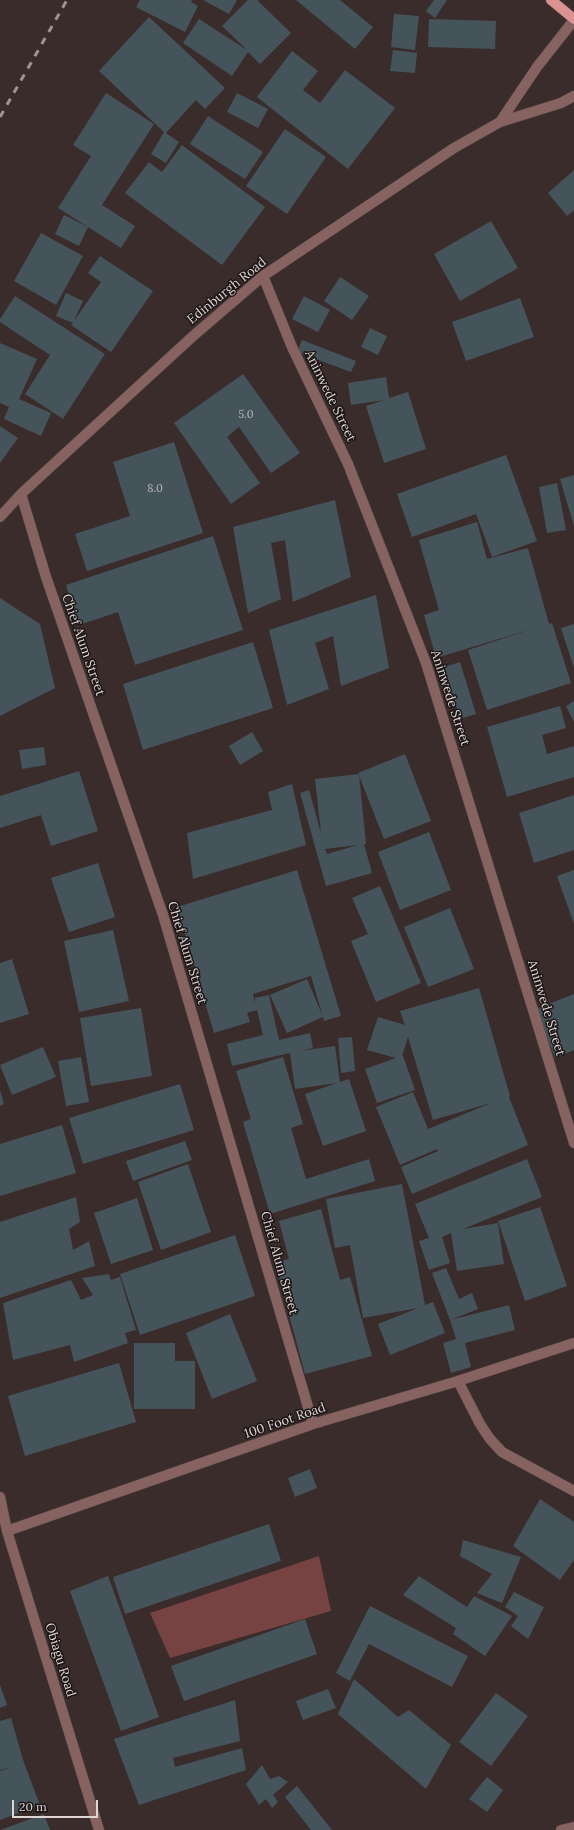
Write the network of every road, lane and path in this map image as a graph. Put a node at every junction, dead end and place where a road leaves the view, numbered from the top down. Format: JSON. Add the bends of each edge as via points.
{"nodes":[{"id":1,"x":551,"y":0,"type":"edge"},
{"id":2,"x":574,"y":19,"type":"edge"},
{"id":3,"x":574,"y":96,"type":"edge"},
{"id":4,"x":500,"y":122,"type":"junction"},
{"id":5,"x":263,"y":276,"type":"junction"},
{"id":6,"x":21,"y":494,"type":"junction"},
{"id":7,"x":0,"y":517,"type":"edge"},
{"id":8,"x":574,"y":1143,"type":"edge"},
{"id":9,"x":574,"y":1343,"type":"edge"},
{"id":10,"x":458,"y":1381,"type":"junction"},
{"id":11,"x":313,"y":1424,"type":"junction"},
{"id":12,"x":574,"y":1491,"type":"edge"},
{"id":13,"x":0,"y":1497,"type":"edge"},
{"id":14,"x":8,"y":1531,"type":"junction"},
{"id":15,"x":574,"y":1827,"type":"edge"},
{"id":16,"x":99,"y":1830,"type":"edge"},
{"id":17,"x":561,"y":1830,"type":"edge"}],
"edges":[{"from":1,"to":2,"type":"main road"},
{"from":2,"to":4,"type":"street","via":[[537,67]]},
{"from":3,"to":4,"type":"street","via":[[561,103]]},
{"from":4,"to":5,"type":"street","name":"Edinburgh Road","via":[[454,148]]},
{"from":5,"to":6,"type":"street","name":"Edinburgh Road","via":[[192,337]]},
{"from":5,"to":8,"type":"street","name":"Aninwede Street","via":[[292,347],[348,464],[426,663]]},
{"from":6,"to":7,"type":"street","name":"Edinburgh Road"},
{"from":6,"to":11,"type":"street","name":"Chief Alum Street","via":[[46,577],[163,915]]},
{"from":9,"to":10,"type":"street","name":"100 Foot Road"},
{"from":10,"to":11,"type":"street","name":"100 Foot Road"},
{"from":10,"to":12,"type":"street","via":[[480,1424],[490,1440],[502,1452]]},
{"from":11,"to":14,"type":"street","name":"100 Foot Road"},
{"from":13,"to":14,"type":"street","name":"Obiagu Road"},
{"from":14,"to":16,"type":"street","name":"Obiagu Road"},
{"from":15,"to":17,"type":"street"}]}
